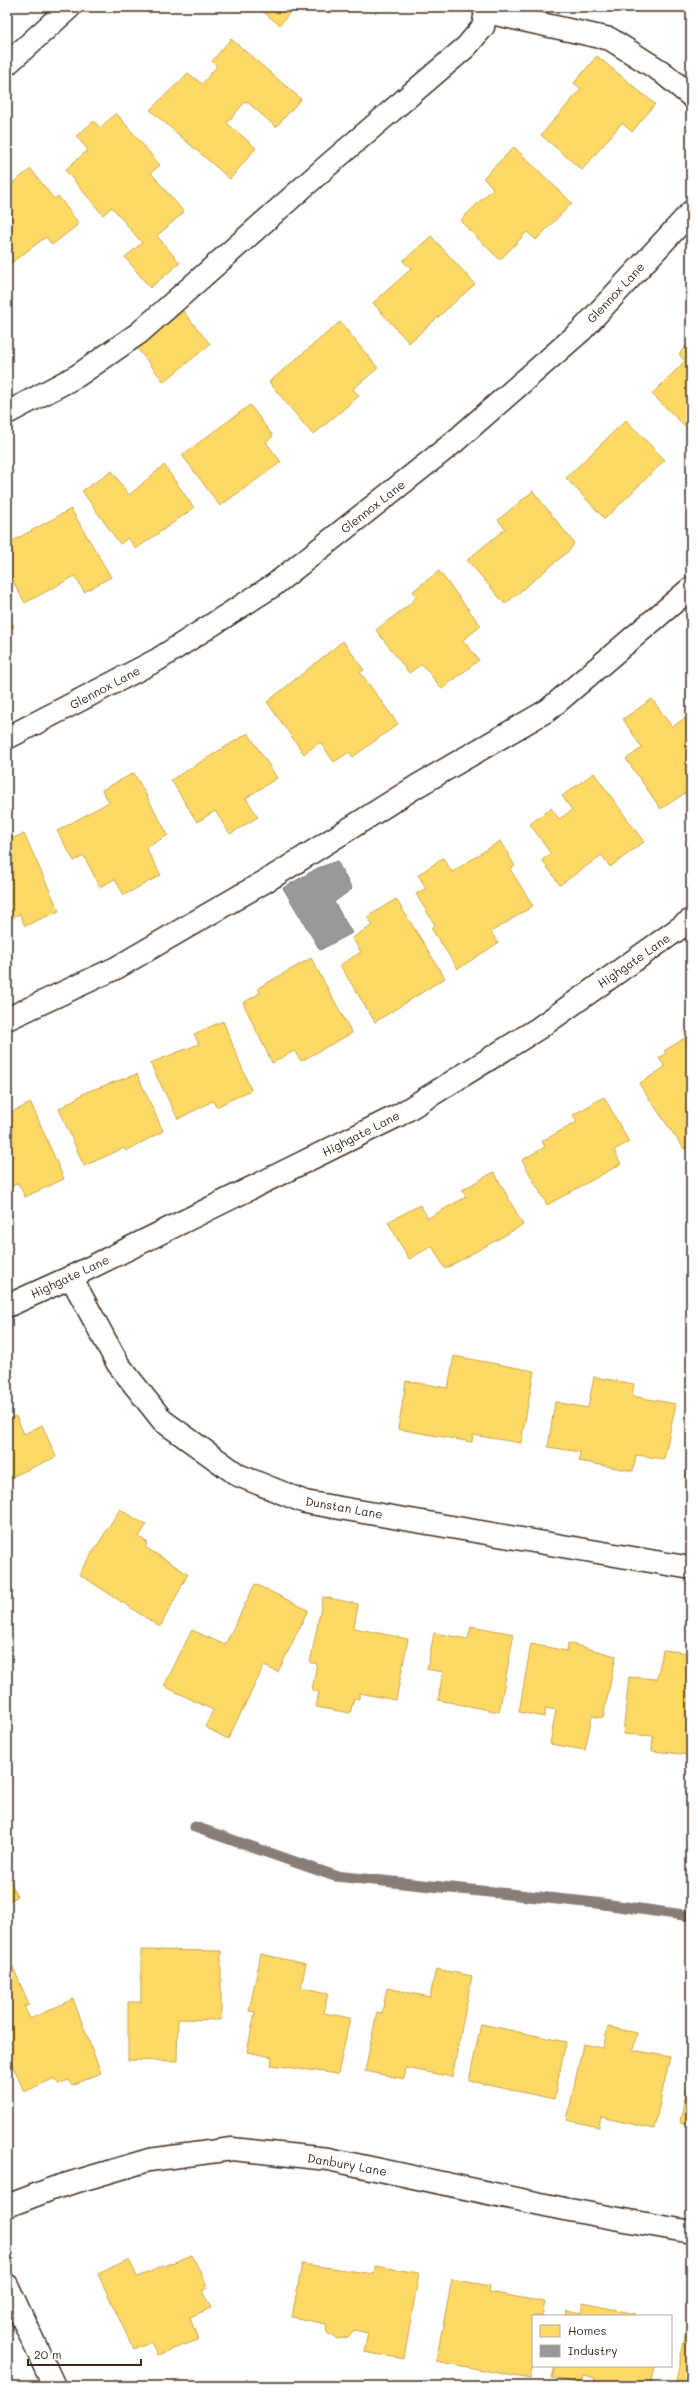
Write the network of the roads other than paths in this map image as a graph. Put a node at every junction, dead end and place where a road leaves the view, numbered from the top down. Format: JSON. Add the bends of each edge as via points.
{"nodes":[{"id":1,"x":70,"y":7,"type":"edge"},
{"id":2,"x":485,"y":9,"type":"edge"},
{"id":3,"x":7,"y":64,"type":"edge"},
{"id":4,"x":691,"y":96,"type":"edge"},
{"id":5,"x":691,"y":212,"type":"edge"},
{"id":6,"x":7,"y":414,"type":"edge"},
{"id":7,"x":691,"y":588,"type":"edge"},
{"id":8,"x":7,"y":738,"type":"edge"},
{"id":9,"x":691,"y":920,"type":"edge"},
{"id":10,"x":7,"y":1019,"type":"edge"},
{"id":11,"x":71,"y":1277,"type":"junction"},
{"id":12,"x":7,"y":1306,"type":"edge"},
{"id":13,"x":691,"y":1568,"type":"edge"},
{"id":14,"x":7,"y":2206,"type":"edge"},
{"id":15,"x":691,"y":2232,"type":"edge"},
{"id":16,"x":7,"y":2285,"type":"edge"},
{"id":17,"x":54,"y":2386,"type":"edge"}],
"edges":[{"from":1,"to":3,"type":"street"},
{"from":2,"to":4,"type":"street","via":[[610,39],[662,72]]},
{"from":2,"to":6,"type":"street","via":[[483,27],[466,47],[139,333],[77,376]]},
{"from":5,"to":8,"type":"street","name":"Glennox Lane","via":[[582,330],[453,444],[274,585],[157,660]]},
{"from":7,"to":10,"type":"street","via":[[548,710],[416,786],[271,878],[116,968]]},
{"from":9,"to":11,"type":"street","name":"Highgate Lane","via":[[539,1028],[399,1116]]},
{"from":11,"to":12,"type":"street","name":"Highgate Lane"},
{"from":11,"to":13,"type":"street","name":"Dunstan Lane","via":[[118,1364],[163,1421],[238,1475],[305,1502]]},
{"from":14,"to":15,"type":"street","name":"Danbury Lane","via":[[54,2188],[148,2160],[232,2148],[328,2159],[564,2209]]},
{"from":16,"to":17,"type":"street"}]}
